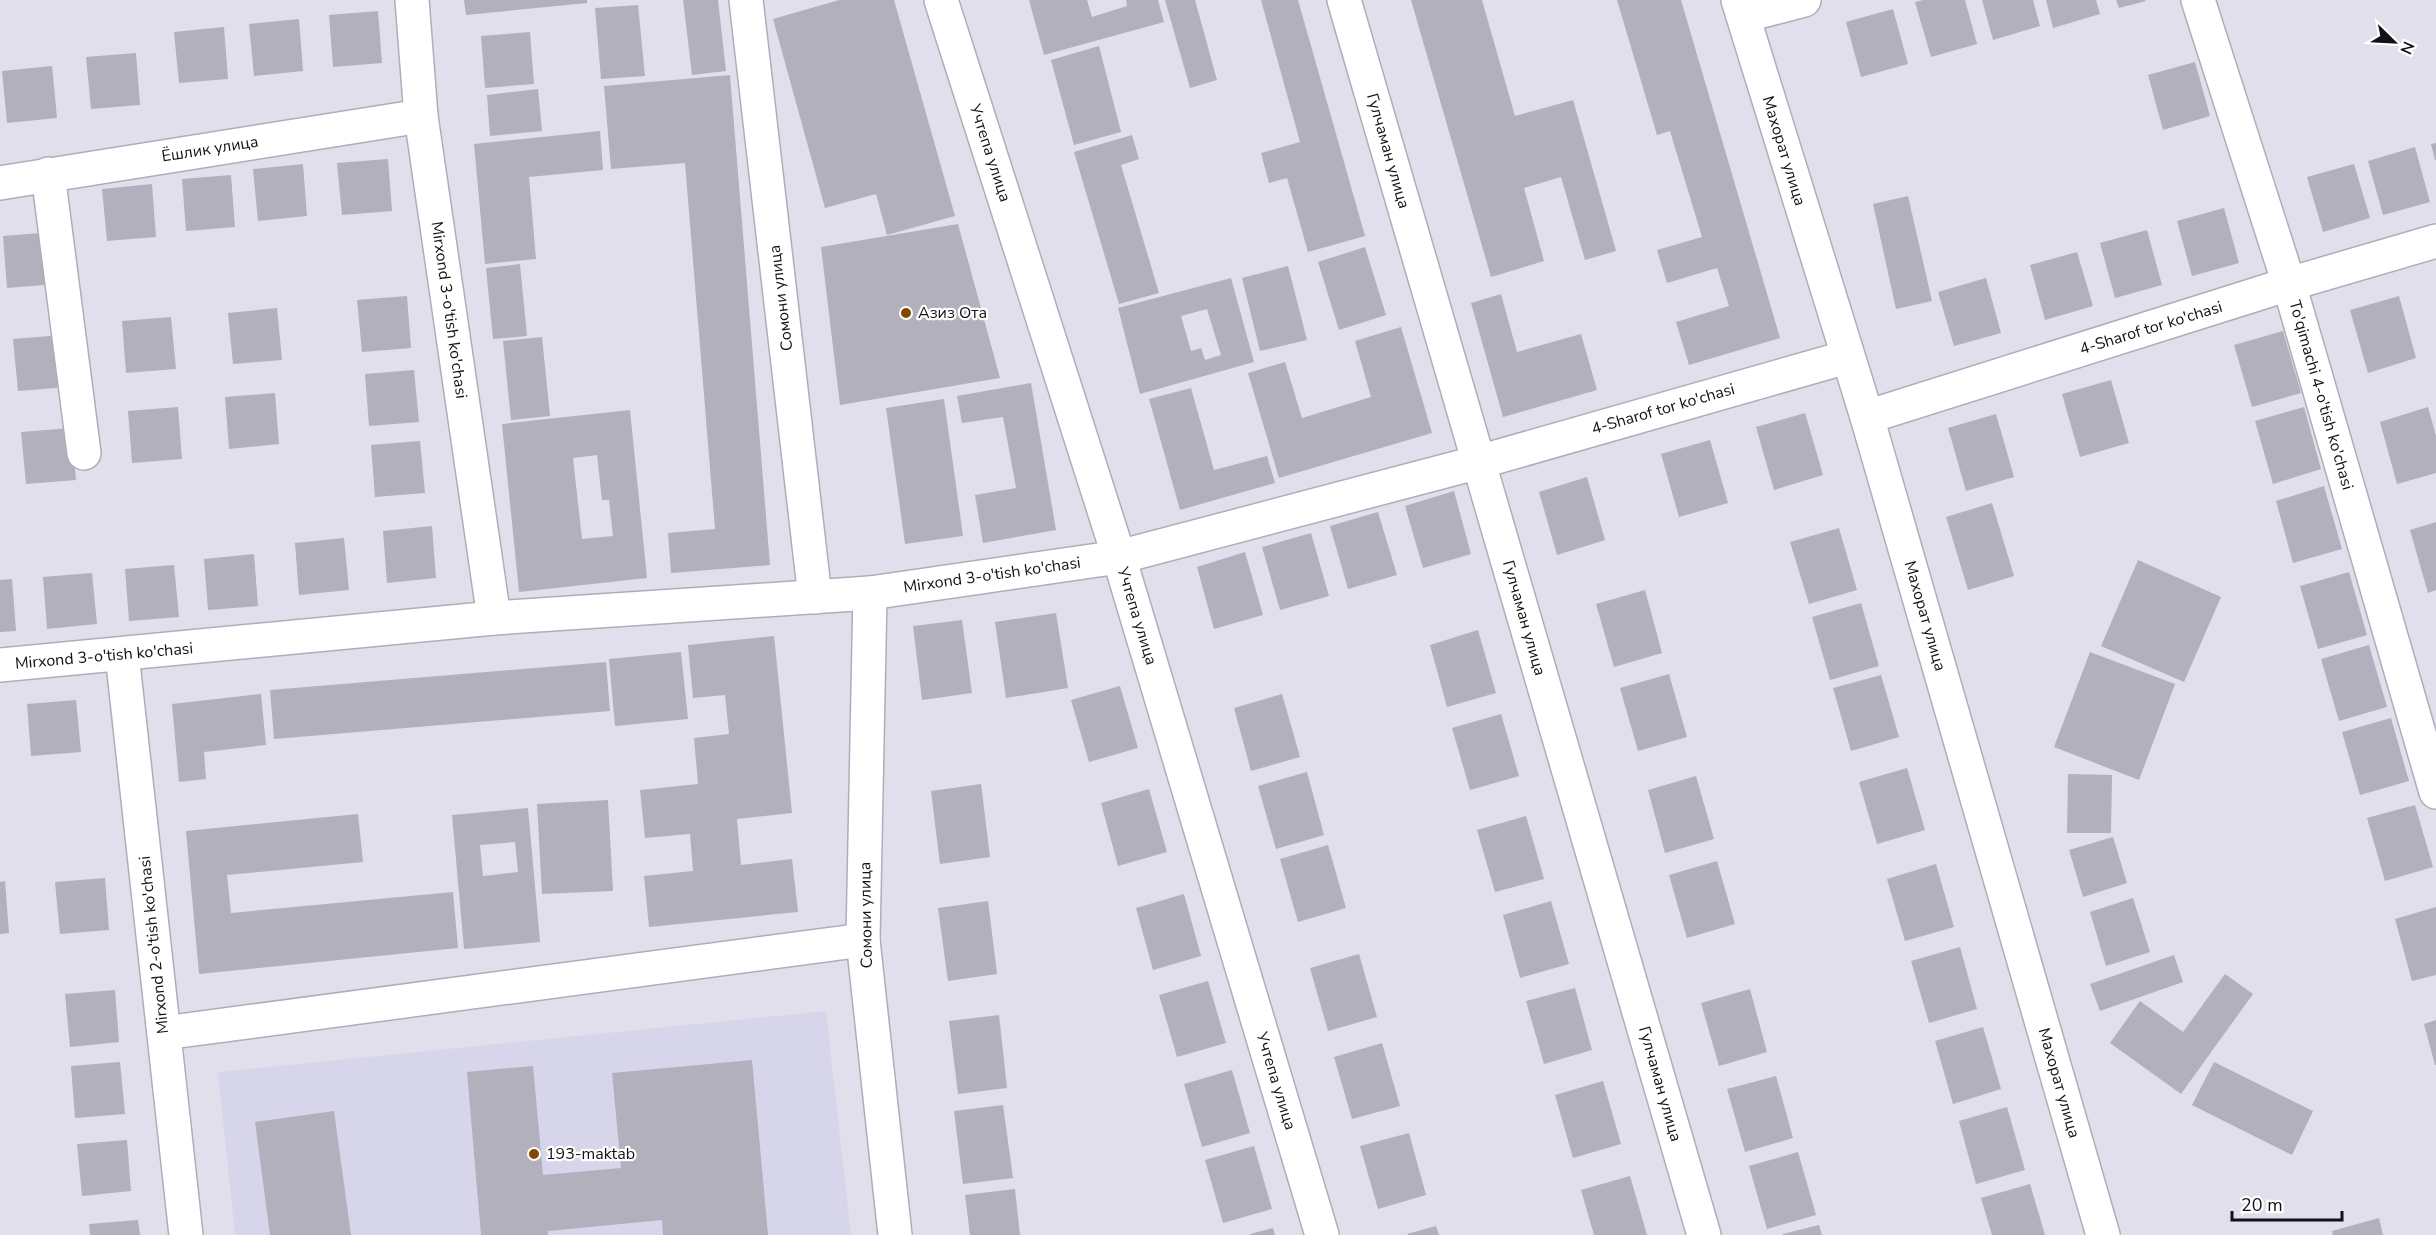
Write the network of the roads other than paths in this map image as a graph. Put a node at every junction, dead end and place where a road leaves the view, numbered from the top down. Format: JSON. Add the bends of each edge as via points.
{"nodes":[{"id":1,"x":412,"y":0,"type":"edge"},
{"id":2,"x":746,"y":0,"type":"edge"},
{"id":3,"x":941,"y":0,"type":"edge"},
{"id":4,"x":1344,"y":0,"type":"edge"},
{"id":5,"x":1804,"y":0,"type":"edge"},
{"id":6,"x":2198,"y":0,"type":"edge"},
{"id":7,"x":1740,"y":8,"type":"edge"},
{"id":8,"x":420,"y":116,"type":"junction"},
{"id":9,"x":48,"y":174,"type":"junction"},
{"id":10,"x":0,"y":183,"type":"edge"},
{"id":11,"x":2436,"y":241,"type":"edge"},
{"id":12,"x":2289,"y":284,"type":"junction"},
{"id":13,"x":1847,"y":357,"type":"junction"},
{"id":14,"x":1867,"y":417,"type":"junction"},
{"id":15,"x":84,"y":453,"type":"dead end"},
{"id":16,"x":1479,"y":462,"type":"junction"},
{"id":17,"x":1119,"y":557,"type":"junction"},
{"id":18,"x":870,"y":593,"type":"junction"},
{"id":19,"x":815,"y":597,"type":"junction"},
{"id":20,"x":494,"y":618,"type":"junction"},
{"id":21,"x":122,"y":654,"type":"junction"},
{"id":22,"x":0,"y":665,"type":"edge"},
{"id":23,"x":2436,"y":792,"type":"edge"},
{"id":24,"x":863,"y":940,"type":"junction"},
{"id":25,"x":164,"y":1033,"type":"junction"},
{"id":26,"x":186,"y":1235,"type":"edge"},
{"id":27,"x":895,"y":1235,"type":"edge"},
{"id":28,"x":1322,"y":1235,"type":"edge"},
{"id":29,"x":1704,"y":1235,"type":"edge"},
{"id":30,"x":2103,"y":1235,"type":"edge"}],
"edges":[{"from":1,"to":8,"type":"street","name":"Mirxond 3-o'tish ko'chasi"},
{"from":2,"to":19,"type":"street","name":"Сомони улица"},
{"from":3,"to":17,"type":"street","name":"Учтепа улица"},
{"from":4,"to":16,"type":"street","name":"Гулчаман улица"},
{"from":5,"to":7,"type":"street"},
{"from":6,"to":12,"type":"street","name":"To'qimachi 4-o'tish ko'chasi"},
{"from":7,"to":13,"type":"street","name":"Махорат улица"},
{"from":8,"to":9,"type":"street","name":"Ёшлик улица"},
{"from":8,"to":20,"type":"street","name":"Mirxond 3-o'tish ko'chasi"},
{"from":9,"to":10,"type":"street","name":"Ёшлик улица"},
{"from":9,"to":15,"type":"street"},
{"from":11,"to":12,"type":"street","name":"4-Sharof tor ko'chasi"},
{"from":12,"to":14,"type":"street","name":"4-Sharof tor ko'chasi"},
{"from":12,"to":23,"type":"street","name":"To'qimachi 4-o'tish ko'chasi"},
{"from":13,"to":14,"type":"street","name":"Махорат улица"},
{"from":13,"to":16,"type":"street","name":"4-Sharof tor ko'chasi"},
{"from":14,"to":30,"type":"street","name":"Махорат улица"},
{"from":16,"to":17,"type":"street","name":"Mirxond 3-o'tish ko'chasi"},
{"from":16,"to":29,"type":"street","name":"Гулчаман улица"},
{"from":17,"to":18,"type":"street","name":"Mirxond 3-o'tish ko'chasi"},
{"from":17,"to":28,"type":"street","name":"Учтепа улица"},
{"from":18,"to":19,"type":"street","name":"Mirxond 3-o'tish ko'chasi"},
{"from":18,"to":24,"type":"street","name":"Сомони улица"},
{"from":19,"to":20,"type":"street","name":"Mirxond 3-o'tish ko'chasi"},
{"from":20,"to":21,"type":"street","name":"Mirxond 3-o'tish ko'chasi"},
{"from":21,"to":22,"type":"street","name":"Mirxond 3-o'tish ko'chasi"},
{"from":21,"to":25,"type":"street","name":"Mirxond 2-o'tish ko'chasi"},
{"from":24,"to":25,"type":"street"},
{"from":24,"to":27,"type":"street","name":"Сомони улица"},
{"from":25,"to":26,"type":"street","name":"Mirxond 2-o'tish ko'chasi"}]}
